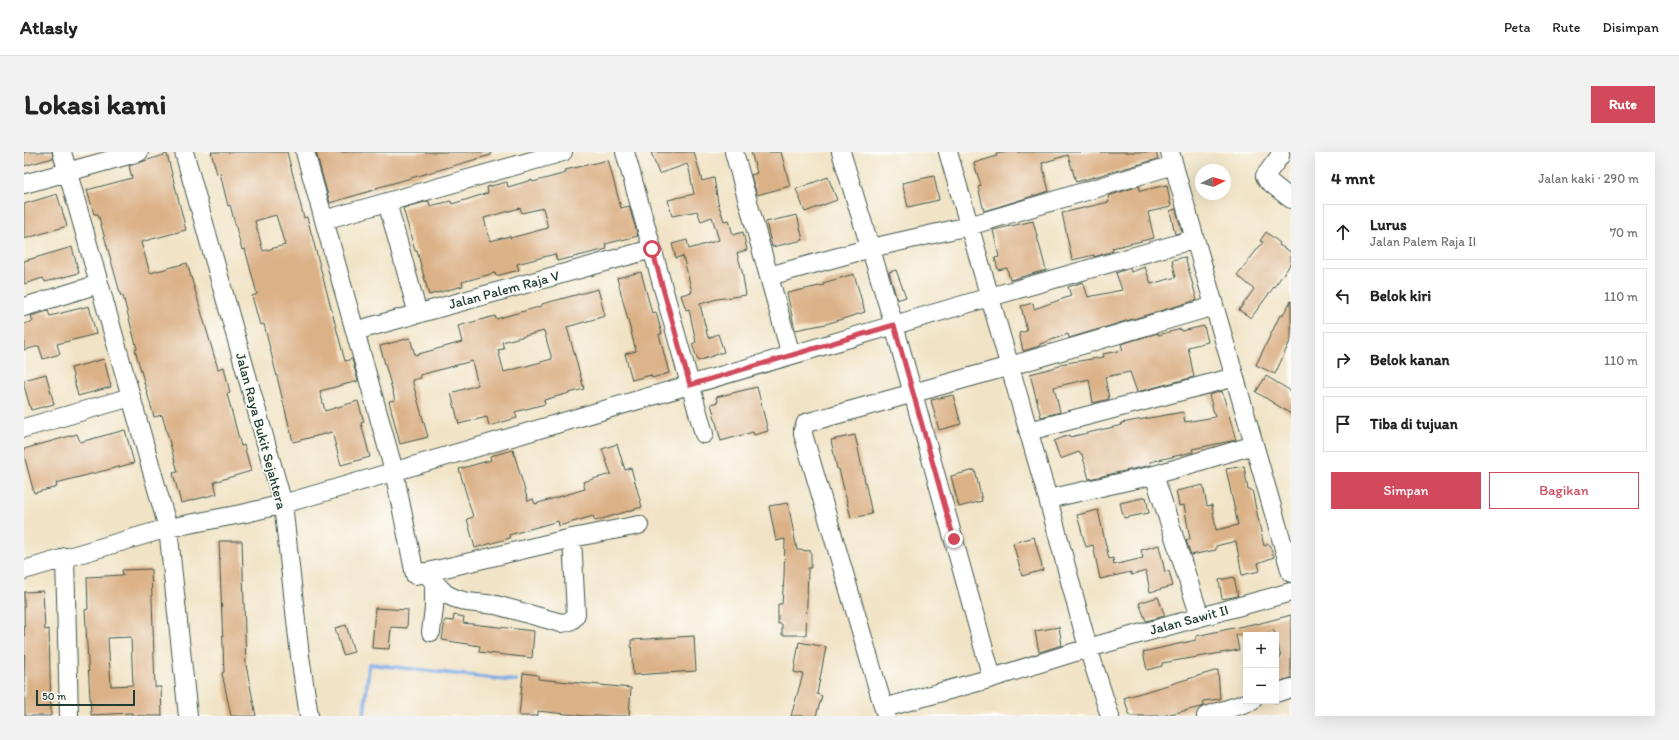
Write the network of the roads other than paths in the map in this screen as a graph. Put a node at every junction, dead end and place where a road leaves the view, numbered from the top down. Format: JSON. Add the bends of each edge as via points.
{"nodes":[{"id":1,"x":62,"y":152,"type":"edge"},
{"id":2,"x":139,"y":152,"type":"edge"},
{"id":3,"x":184,"y":152,"type":"edge"},
{"id":4,"x":305,"y":152,"type":"edge"},
{"id":5,"x":563,"y":152,"type":"edge"},
{"id":6,"x":625,"y":152,"type":"edge"},
{"id":7,"x":734,"y":152,"type":"edge"},
{"id":8,"x":841,"y":152,"type":"edge"},
{"id":9,"x":950,"y":152,"type":"edge"},
{"id":10,"x":1280,"y":152,"type":"edge"},
{"id":11,"x":1172,"y":159,"type":"edge"},
{"id":12,"x":68,"y":172,"type":"junction"},
{"id":13,"x":24,"y":184,"type":"edge"},
{"id":14,"x":1291,"y":200,"type":"edge"},
{"id":15,"x":387,"y":202,"type":"junction"},
{"id":16,"x":324,"y":220,"type":"junction"},
{"id":17,"x":969,"y":226,"type":"junction"},
{"id":18,"x":1195,"y":239,"type":"junction"},
{"id":19,"x":871,"y":248,"type":"junction"},
{"id":20,"x":652,"y":249,"type":"junction"},
{"id":21,"x":769,"y":276,"type":"junction"},
{"id":22,"x":100,"y":284,"type":"junction"},
{"id":23,"x":990,"y":297,"type":"junction"},
{"id":24,"x":1214,"y":306,"type":"junction"},
{"id":25,"x":24,"y":307,"type":"edge"},
{"id":26,"x":418,"y":314,"type":"junction"},
{"id":27,"x":894,"y":325,"type":"junction"},
{"id":28,"x":355,"y":331,"type":"junction"},
{"id":29,"x":791,"y":356,"type":"junction"},
{"id":30,"x":1010,"y":366,"type":"junction"},
{"id":31,"x":1235,"y":377,"type":"junction"},
{"id":32,"x":690,"y":385,"type":"junction"},
{"id":33,"x":912,"y":393,"type":"junction"},
{"id":34,"x":131,"y":397,"type":"junction"},
{"id":35,"x":24,"y":428,"type":"edge"},
{"id":36,"x":1029,"y":431,"type":"junction"},
{"id":37,"x":704,"y":434,"type":"dead end"},
{"id":38,"x":1254,"y":445,"type":"junction"},
{"id":39,"x":394,"y":471,"type":"junction"},
{"id":40,"x":1154,"y":475,"type":"junction"},
{"id":41,"x":1048,"y":499,"type":"junction"},
{"id":42,"x":283,"y":504,"type":"junction"},
{"id":43,"x":639,"y":525,"type":"dead end"},
{"id":44,"x":168,"y":528,"type":"junction"},
{"id":45,"x":572,"y":538,"type":"junction"},
{"id":46,"x":65,"y":557,"type":"junction"},
{"id":47,"x":24,"y":570,"type":"edge"},
{"id":48,"x":1291,"y":573,"type":"edge"},
{"id":49,"x":429,"y":578,"type":"junction"},
{"id":50,"x":1291,"y":592,"type":"edge"},
{"id":51,"x":1200,"y":617,"type":"junction"},
{"id":52,"x":431,"y":632,"type":"dead end"},
{"id":53,"x":1088,"y":648,"type":"junction"},
{"id":54,"x":992,"y":678,"type":"junction"},
{"id":55,"x":1291,"y":688,"type":"edge"},
{"id":56,"x":1279,"y":692,"type":"edge"},
{"id":57,"x":1243,"y":704,"type":"edge"},
{"id":58,"x":885,"y":712,"type":"edge"},
{"id":59,"x":69,"y":716,"type":"edge"},
{"id":60,"x":188,"y":716,"type":"edge"},
{"id":61,"x":310,"y":716,"type":"edge"},
{"id":62,"x":1110,"y":716,"type":"edge"},
{"id":63,"x":1206,"y":716,"type":"edge"}],
"edges":[{"from":1,"to":12,"type":"street"},
{"from":2,"to":12,"type":"street"},
{"from":3,"to":42,"type":"street","name":"Jalan Raya Bukit Sejahtera"},
{"from":4,"to":16,"type":"street"},
{"from":5,"to":15,"type":"street"},
{"from":6,"to":20,"type":"street"},
{"from":7,"to":21,"type":"street"},
{"from":8,"to":19,"type":"street"},
{"from":9,"to":17,"type":"street"},
{"from":10,"to":14,"type":"street","via":[[1280,156],[1265,176]]},
{"from":11,"to":17,"type":"street"},
{"from":11,"to":18,"type":"street"},
{"from":12,"to":13,"type":"street"},
{"from":12,"to":22,"type":"street"},
{"from":15,"to":16,"type":"street"},
{"from":15,"to":26,"type":"street"},
{"from":16,"to":28,"type":"street"},
{"from":17,"to":19,"type":"street"},
{"from":17,"to":23,"type":"street"},
{"from":18,"to":23,"type":"street"},
{"from":18,"to":24,"type":"street"},
{"from":19,"to":21,"type":"street"},
{"from":19,"to":27,"type":"street"},
{"from":20,"to":26,"type":"street","name":"Jalan Palem Raja V"},
{"from":20,"to":32,"type":"street"},
{"from":21,"to":29,"type":"street"},
{"from":22,"to":25,"type":"street"},
{"from":22,"to":34,"type":"street"},
{"from":23,"to":27,"type":"street"},
{"from":23,"to":30,"type":"street"},
{"from":24,"to":30,"type":"street"},
{"from":24,"to":31,"type":"street"},
{"from":26,"to":28,"type":"street","name":"Jalan Palem Raja V"},
{"from":27,"to":29,"type":"street"},
{"from":27,"to":33,"type":"street"},
{"from":28,"to":39,"type":"street"},
{"from":29,"to":32,"type":"street"},
{"from":30,"to":33,"type":"street"},
{"from":30,"to":36,"type":"street"},
{"from":31,"to":36,"type":"street"},
{"from":31,"to":38,"type":"street"},
{"from":32,"to":37,"type":"street"},
{"from":32,"to":39,"type":"street"},
{"from":33,"to":54,"type":"street"},
{"from":33,"to":58,"type":"street","via":[[806,423],[803,430]]},
{"from":34,"to":35,"type":"street"},
{"from":34,"to":44,"type":"street"},
{"from":36,"to":41,"type":"street"},
{"from":38,"to":40,"type":"street"},
{"from":38,"to":48,"type":"street"},
{"from":39,"to":42,"type":"street"},
{"from":39,"to":49,"type":"street","via":[[415,575]]},
{"from":40,"to":41,"type":"street"},
{"from":40,"to":51,"type":"street"},
{"from":41,"to":53,"type":"street"},
{"from":42,"to":44,"type":"street"},
{"from":42,"to":61,"type":"street","name":"Jalan Raya Bukit Sejahtera","via":[[300,656]]},
{"from":43,"to":45,"type":"street"},
{"from":44,"to":46,"type":"street"},
{"from":44,"to":60,"type":"street"},
{"from":45,"to":49,"type":"street"},
{"from":45,"to":49,"type":"street","via":[[576,614],[568,622],[561,623],[496,605],[454,598]]},
{"from":46,"to":47,"type":"street"},
{"from":46,"to":59,"type":"street"},
{"from":49,"to":52,"type":"street","via":[[434,608]]},
{"from":50,"to":51,"type":"street","name":"Jalan Sawit II"},
{"from":51,"to":53,"type":"street","name":"Jalan Sawit II"},
{"from":53,"to":54,"type":"street","name":"Jalan Sawit II"},
{"from":53,"to":62,"type":"street"},
{"from":54,"to":58,"type":"street","name":"Jalan Sawit II"},
{"from":55,"to":56,"type":"street"},
{"from":57,"to":63,"type":"street"}]}
